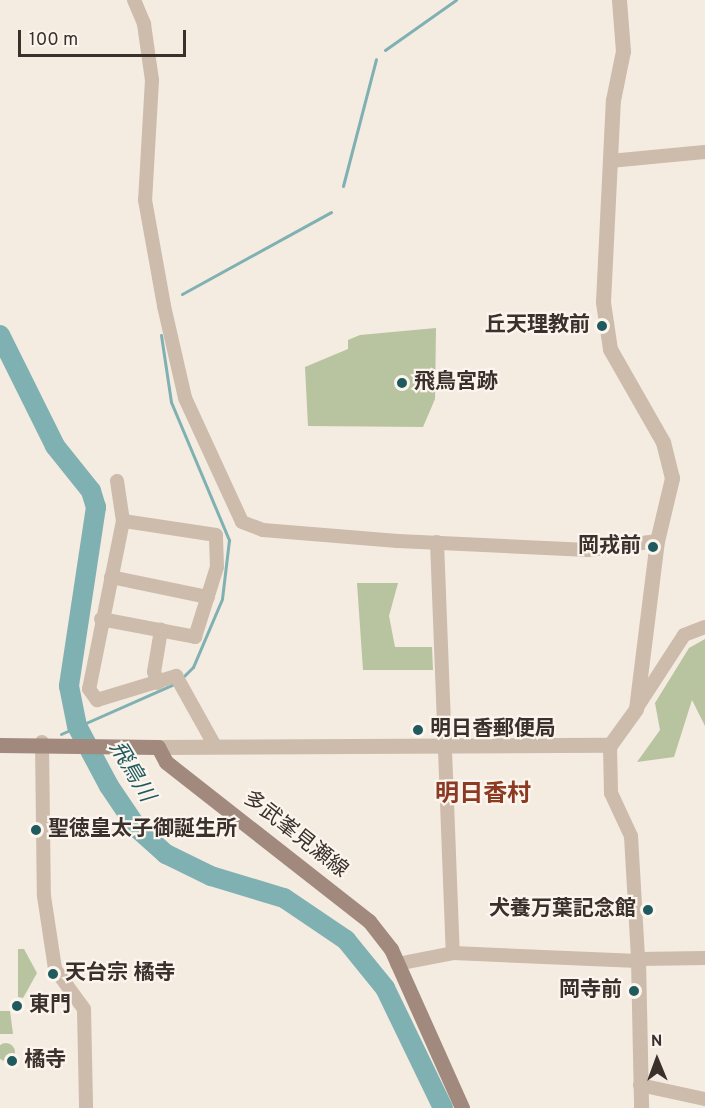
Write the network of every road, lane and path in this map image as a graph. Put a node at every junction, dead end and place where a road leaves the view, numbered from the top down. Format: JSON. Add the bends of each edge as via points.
{"nodes":[{"id":1,"x":134,"y":0,"type":"edge"},
{"id":2,"x":619,"y":0,"type":"edge"},
{"id":3,"x":705,"y":152,"type":"edge"},
{"id":4,"x":610,"y":161,"type":"junction"},
{"id":5,"x":117,"y":481,"type":"dead end"},
{"id":6,"x":123,"y":521,"type":"junction"},
{"id":7,"x":657,"y":541,"type":"junction"},
{"id":8,"x":437,"y":542,"type":"junction"},
{"id":9,"x":111,"y":577,"type":"junction"},
{"id":10,"x":208,"y":597,"type":"junction"},
{"id":11,"x":101,"y":619,"type":"junction"},
{"id":12,"x":705,"y":627,"type":"edge"},
{"id":13,"x":161,"y":630,"type":"junction"},
{"id":14,"x":158,"y":683,"type":"junction"},
{"id":15,"x":636,"y":709,"type":"junction"},
{"id":16,"x":42,"y":742,"type":"junction"},
{"id":17,"x":0,"y":745,"type":"edge"},
{"id":18,"x":610,"y":745,"type":"junction"},
{"id":19,"x":215,"y":746,"type":"junction"},
{"id":20,"x":443,"y":746,"type":"junction"},
{"id":21,"x":158,"y":747,"type":"junction"},
{"id":22,"x":453,"y":953,"type":"junction"},
{"id":23,"x":705,"y":958,"type":"edge"},
{"id":24,"x":638,"y":960,"type":"junction"},
{"id":25,"x":397,"y":964,"type":"junction"},
{"id":26,"x":640,"y":1085,"type":"junction"},
{"id":27,"x":705,"y":1098,"type":"edge"},
{"id":28,"x":86,"y":1108,"type":"edge"},
{"id":29,"x":462,"y":1108,"type":"edge"},
{"id":30,"x":640,"y":1108,"type":"edge"}],
"edges":[{"from":1,"to":8,"type":"street","via":[[144,24],[152,80],[145,200],[164,306],[185,398],[242,522],[263,530]]},
{"from":2,"to":4,"type":"street","via":[[623,51]]},
{"from":3,"to":4,"type":"street"},
{"from":4,"to":7,"type":"street","via":[[603,302],[610,350],[663,442],[672,478]]},
{"from":5,"to":6,"type":"street"},
{"from":6,"to":9,"type":"street"},
{"from":6,"to":10,"type":"street","via":[[216,535],[217,567]]},
{"from":7,"to":8,"type":"street","via":[[588,550]]},
{"from":7,"to":15,"type":"street"},
{"from":8,"to":20,"type":"street"},
{"from":9,"to":10,"type":"street"},
{"from":9,"to":11,"type":"street"},
{"from":10,"to":13,"type":"street","via":[[195,637]]},
{"from":11,"to":13,"type":"street"},
{"from":11,"to":14,"type":"street","via":[[89,673],[89,689],[97,700]]},
{"from":12,"to":15,"type":"street","via":[[684,635]]},
{"from":13,"to":14,"type":"street","via":[[154,672]]},
{"from":14,"to":19,"type":"street","via":[[179,681]]},
{"from":15,"to":18,"type":"street"},
{"from":16,"to":17,"type":"main road"},
{"from":16,"to":21,"type":"main road"},
{"from":16,"to":28,"type":"street","via":[[44,896],[55,969],[84,1009]]},
{"from":18,"to":20,"type":"street"},
{"from":18,"to":24,"type":"street","via":[[611,793],[631,836]]},
{"from":19,"to":20,"type":"street"},
{"from":19,"to":21,"type":"street"},
{"from":20,"to":22,"type":"street"},
{"from":21,"to":25,"type":"main road","name":"多武峯見瀬線","via":[[166,762],[369,921]]},
{"from":22,"to":24,"type":"street"},
{"from":22,"to":25,"type":"street"},
{"from":23,"to":24,"type":"street"},
{"from":24,"to":26,"type":"street"},
{"from":25,"to":29,"type":"main road","name":"多武峯見瀬線"},
{"from":26,"to":27,"type":"street"},
{"from":26,"to":30,"type":"street"}]}
